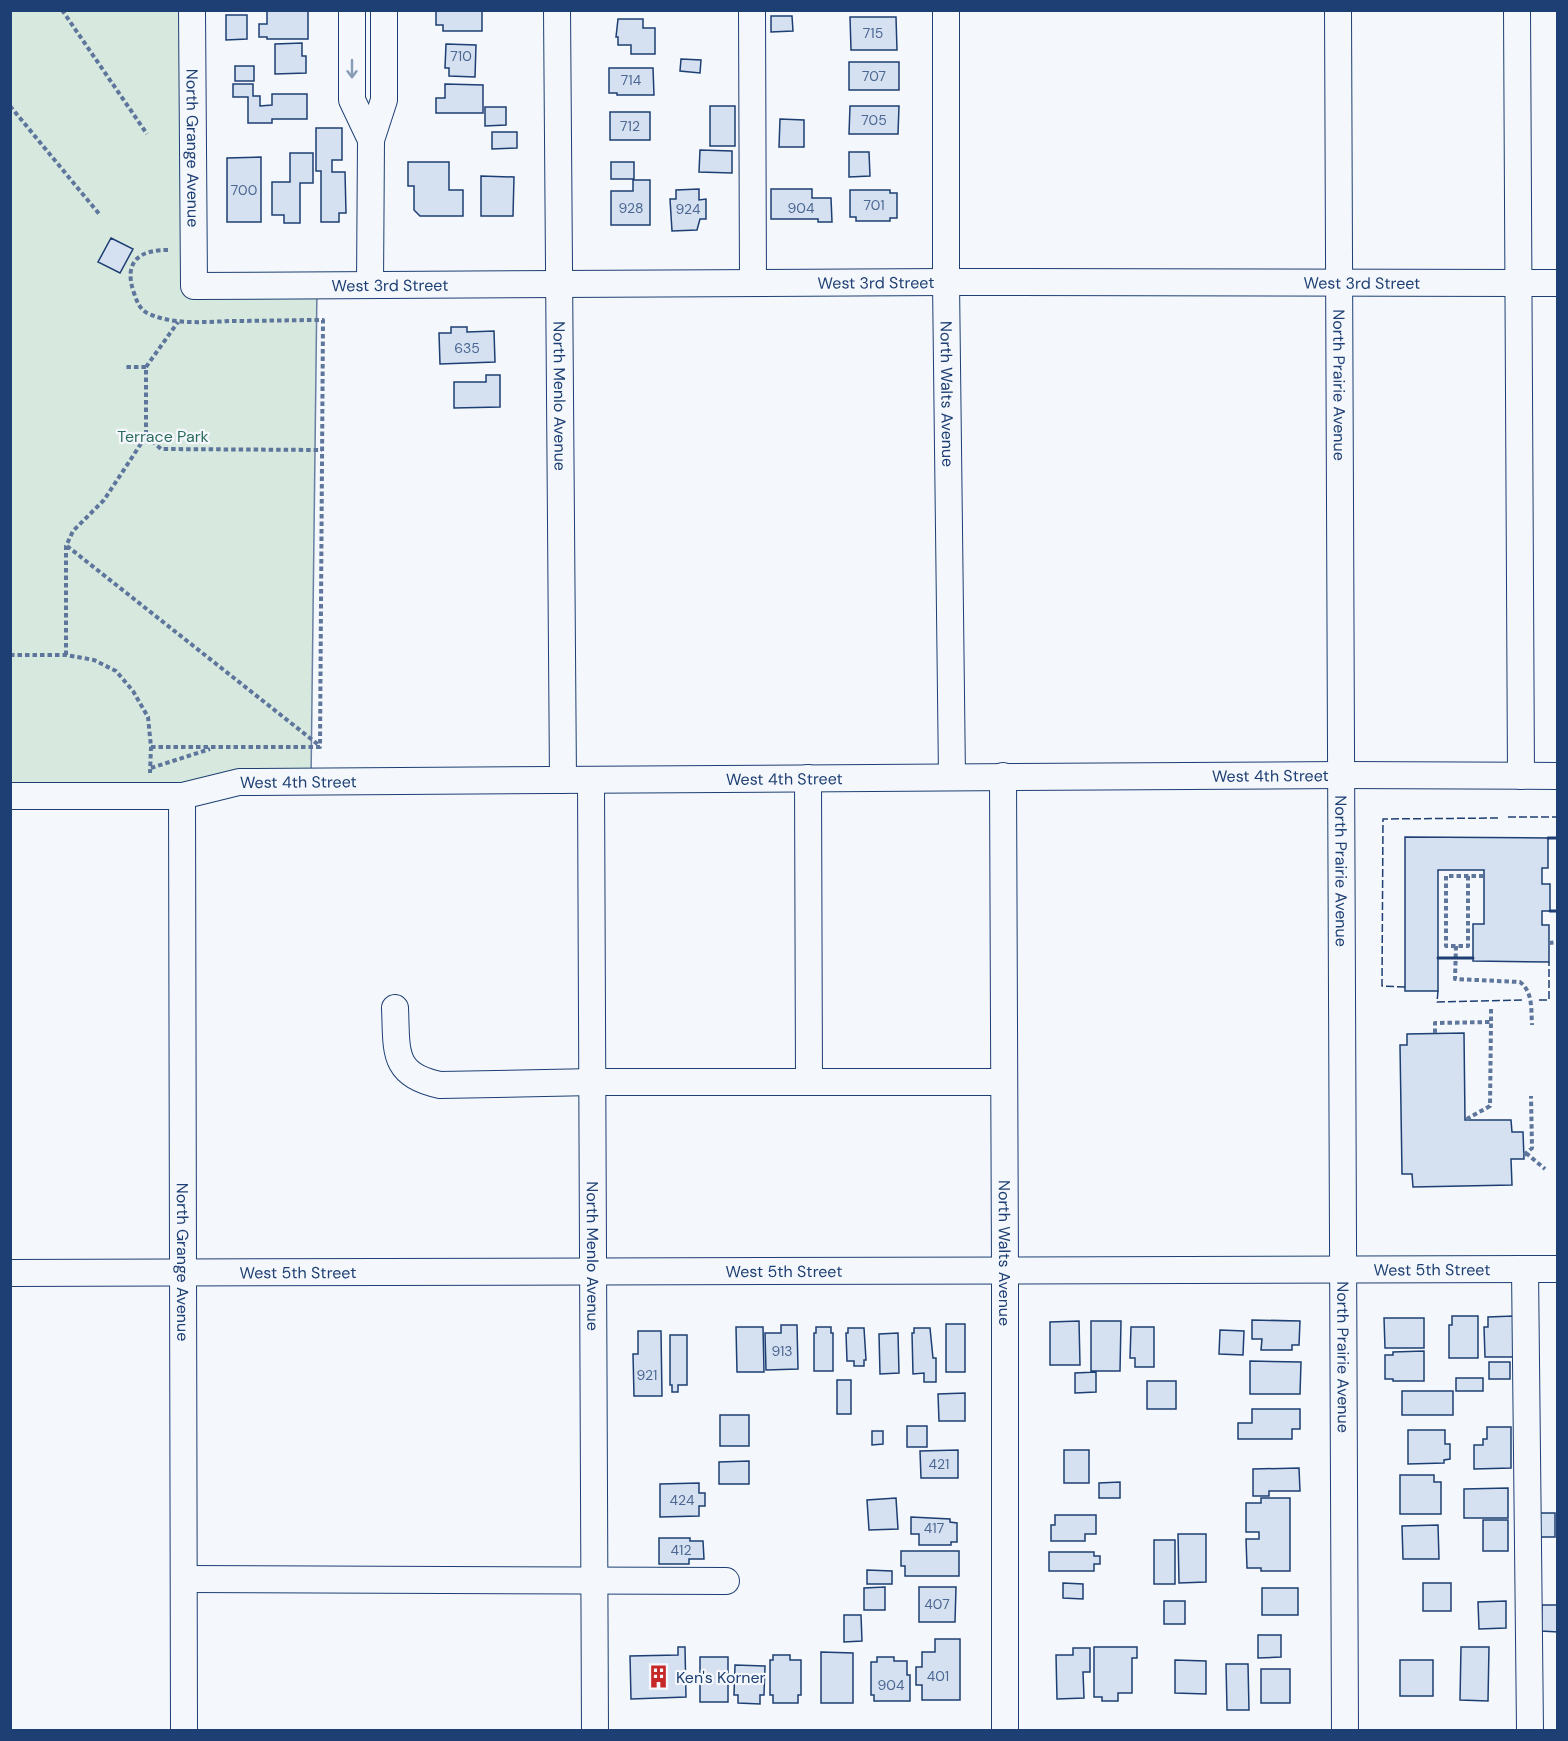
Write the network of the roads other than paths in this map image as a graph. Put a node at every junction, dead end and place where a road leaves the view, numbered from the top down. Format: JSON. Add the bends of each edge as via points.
{"nodes":[{"id":1,"x":192,"y":10,"type":"edge"},
{"id":2,"x":352,"y":10,"type":"edge"},
{"id":3,"x":384,"y":10,"type":"edge"},
{"id":4,"x":557,"y":10,"type":"edge"},
{"id":5,"x":752,"y":10,"type":"edge"},
{"id":6,"x":946,"y":10,"type":"edge"},
{"id":7,"x":1338,"y":10,"type":"edge"},
{"id":8,"x":1517,"y":10,"type":"edge"},
{"id":9,"x":371,"y":140,"type":"junction"},
{"id":10,"x":946,"y":282,"type":"junction"},
{"id":11,"x":1340,"y":282,"type":"junction"},
{"id":12,"x":753,"y":283,"type":"junction"},
{"id":13,"x":1519,"y":283,"type":"junction"},
{"id":14,"x":1557,"y":283,"type":"edge"},
{"id":15,"x":558,"y":284,"type":"junction"},
{"id":16,"x":370,"y":285,"type":"junction"},
{"id":17,"x":194,"y":286,"type":"joint"},
{"id":18,"x":1342,"y":775,"type":"junction"},
{"id":19,"x":1003,"y":776,"type":"junction"},
{"id":20,"x":1521,"y":776,"type":"junction"},
{"id":21,"x":1557,"y":776,"type":"edge"},
{"id":22,"x":952,"y":777,"type":"junction"},
{"id":23,"x":808,"y":778,"type":"junction"},
{"id":24,"x":562,"y":780,"type":"junction"},
{"id":25,"x":591,"y":780,"type":"junction"},
{"id":26,"x":10,"y":796,"type":"edge"},
{"id":27,"x":182,"y":796,"type":"junction"},
{"id":28,"x":395,"y":1008,"type":"dead end"},
{"id":29,"x":809,"y":1081,"type":"junction"},
{"id":30,"x":594,"y":1082,"type":"junction"},
{"id":31,"x":1004,"y":1082,"type":"junction"},
{"id":32,"x":1344,"y":1269,"type":"junction"},
{"id":33,"x":1525,"y":1269,"type":"junction"},
{"id":34,"x":1557,"y":1269,"type":"edge"},
{"id":35,"x":593,"y":1270,"type":"junction"},
{"id":36,"x":184,"y":1272,"type":"junction"},
{"id":37,"x":1005,"y":1272,"type":"junction"},
{"id":38,"x":10,"y":1274,"type":"edge"},
{"id":39,"x":184,"y":1579,"type":"junction"},
{"id":40,"x":595,"y":1581,"type":"junction"},
{"id":41,"x":726,"y":1581,"type":"dead end"},
{"id":42,"x":184,"y":1731,"type":"edge"},
{"id":43,"x":595,"y":1731,"type":"edge"},
{"id":44,"x":1005,"y":1731,"type":"edge"},
{"id":45,"x":1345,"y":1731,"type":"edge"},
{"id":46,"x":1530,"y":1731,"type":"edge"}],
"edges":[{"from":1,"to":17,"type":"street","name":"North Grange Avenue"},
{"from":2,"to":9,"type":"street","one_way":true,"via":[[352,100]]},
{"from":3,"to":9,"type":"street","via":[[384,100]]},
{"from":4,"to":15,"type":"street","name":"North Menlo Avenue"},
{"from":5,"to":12,"type":"street"},
{"from":6,"to":10,"type":"street","name":"North Walts Avenue"},
{"from":7,"to":11,"type":"street","name":"North Prairie Avenue"},
{"from":8,"to":13,"type":"street"},
{"from":9,"to":16,"type":"street"},
{"from":10,"to":11,"type":"street","name":"West 3rd Street"},
{"from":10,"to":12,"type":"street","name":"West 3rd Street"},
{"from":10,"to":22,"type":"street","name":"North Walts Avenue"},
{"from":11,"to":13,"type":"street","name":"West 3rd Street"},
{"from":11,"to":18,"type":"street","name":"North Prairie Avenue"},
{"from":12,"to":15,"type":"street","name":"West 3rd Street"},
{"from":13,"to":14,"type":"street","name":"West 3rd Street"},
{"from":13,"to":20,"type":"street"},
{"from":15,"to":16,"type":"street","name":"West 3rd Street"},
{"from":15,"to":24,"type":"street","name":"North Menlo Avenue"},
{"from":16,"to":17,"type":"street","name":"West 3rd Street"},
{"from":18,"to":19,"type":"street","name":"West 4th Street"},
{"from":18,"to":20,"type":"street","name":"West 4th Street"},
{"from":18,"to":32,"type":"street","name":"North Prairie Avenue"},
{"from":19,"to":22,"type":"street","name":"West 4th Street"},
{"from":19,"to":31,"type":"street","name":"North Walts Avenue"},
{"from":20,"to":21,"type":"street","name":"West 4th Street"},
{"from":22,"to":23,"type":"street","name":"West 4th Street"},
{"from":23,"to":25,"type":"street","name":"West 4th Street"},
{"from":23,"to":29,"type":"street"},
{"from":24,"to":25,"type":"street","name":"West 4th Street"},
{"from":24,"to":27,"type":"street","name":"West 4th Street","via":[[239,782]]},
{"from":25,"to":30,"type":"street","name":"North Menlo Avenue"},
{"from":26,"to":27,"type":"street","name":"West 4th Street"},
{"from":27,"to":36,"type":"street","name":"North Grange Avenue"},
{"from":28,"to":30,"type":"street","via":[[400,1062],[410,1075],[424,1082]]},
{"from":29,"to":30,"type":"street"},
{"from":29,"to":31,"type":"street"},
{"from":30,"to":35,"type":"street","name":"North Menlo Avenue"},
{"from":31,"to":37,"type":"street","name":"North Walts Avenue"},
{"from":32,"to":33,"type":"street","name":"West 5th Street"},
{"from":32,"to":37,"type":"street","name":"West 5th Street"},
{"from":32,"to":45,"type":"street","name":"North Prairie Avenue"},
{"from":33,"to":34,"type":"street","name":"West 5th Street"},
{"from":33,"to":46,"type":"street"},
{"from":35,"to":36,"type":"street","name":"West 5th Street"},
{"from":35,"to":37,"type":"street","name":"West 5th Street"},
{"from":35,"to":40,"type":"street","name":"North Menlo Avenue"},
{"from":36,"to":38,"type":"street","name":"West 5th Street"},
{"from":36,"to":39,"type":"street","name":"North Grange Avenue"},
{"from":37,"to":44,"type":"street","name":"North Walts Avenue"},
{"from":39,"to":40,"type":"street"},
{"from":39,"to":42,"type":"street","name":"North Grange Avenue"},
{"from":40,"to":41,"type":"street"},
{"from":40,"to":43,"type":"street","name":"North Menlo Avenue"}]}
